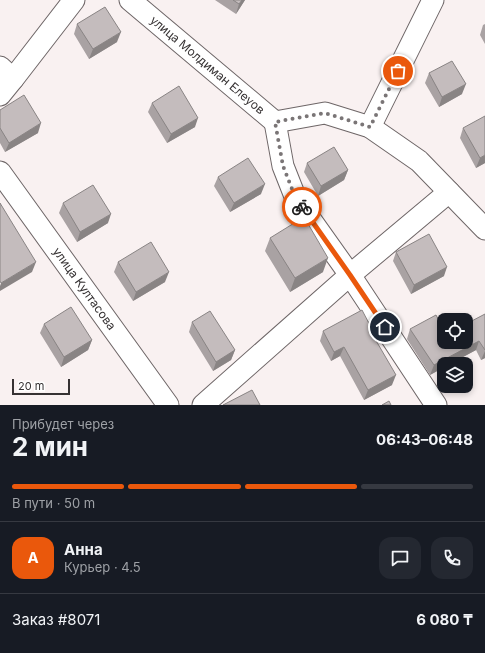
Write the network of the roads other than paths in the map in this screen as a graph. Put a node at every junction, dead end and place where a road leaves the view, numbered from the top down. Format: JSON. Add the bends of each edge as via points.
{"nodes":[{"id":1,"x":74,"y":0,"type":"edge"},
{"id":2,"x":433,"y":0,"type":"edge"},
{"id":3,"x":139,"y":3,"type":"edge"},
{"id":4,"x":7,"y":73,"type":"edge"},
{"id":5,"x":0,"y":95,"type":"edge"},
{"id":6,"x":275,"y":122,"type":"junction"},
{"id":7,"x":370,"y":127,"type":"junction"},
{"id":8,"x":0,"y":172,"type":"edge"},
{"id":9,"x":449,"y":192,"type":"junction"},
{"id":10,"x":485,"y":229,"type":"edge"},
{"id":11,"x":350,"y":275,"type":"junction"},
{"id":12,"x":168,"y":405,"type":"edge"},
{"id":13,"x":203,"y":405,"type":"edge"},
{"id":14,"x":436,"y":405,"type":"edge"}],
"edges":[{"from":1,"to":4,"type":"street"},
{"from":2,"to":7,"type":"street"},
{"from":3,"to":6,"type":"street","name":"улица Молдиман Елеуов"},
{"from":4,"to":5,"type":"street"},
{"from":6,"to":7,"type":"street","name":"улица Молдиман Елеуов","via":[[325,113]]},
{"from":6,"to":11,"type":"street","via":[[283,166],[296,199]]},
{"from":7,"to":9,"type":"street","name":"улица Молдиман Елеуов","via":[[419,161]]},
{"from":8,"to":12,"type":"street","name":"улица Култасова"},
{"from":9,"to":10,"type":"street","name":"улица Молдиман Елеуов"},
{"from":9,"to":11,"type":"street"},
{"from":11,"to":13,"type":"street"},
{"from":11,"to":14,"type":"street"}]}
